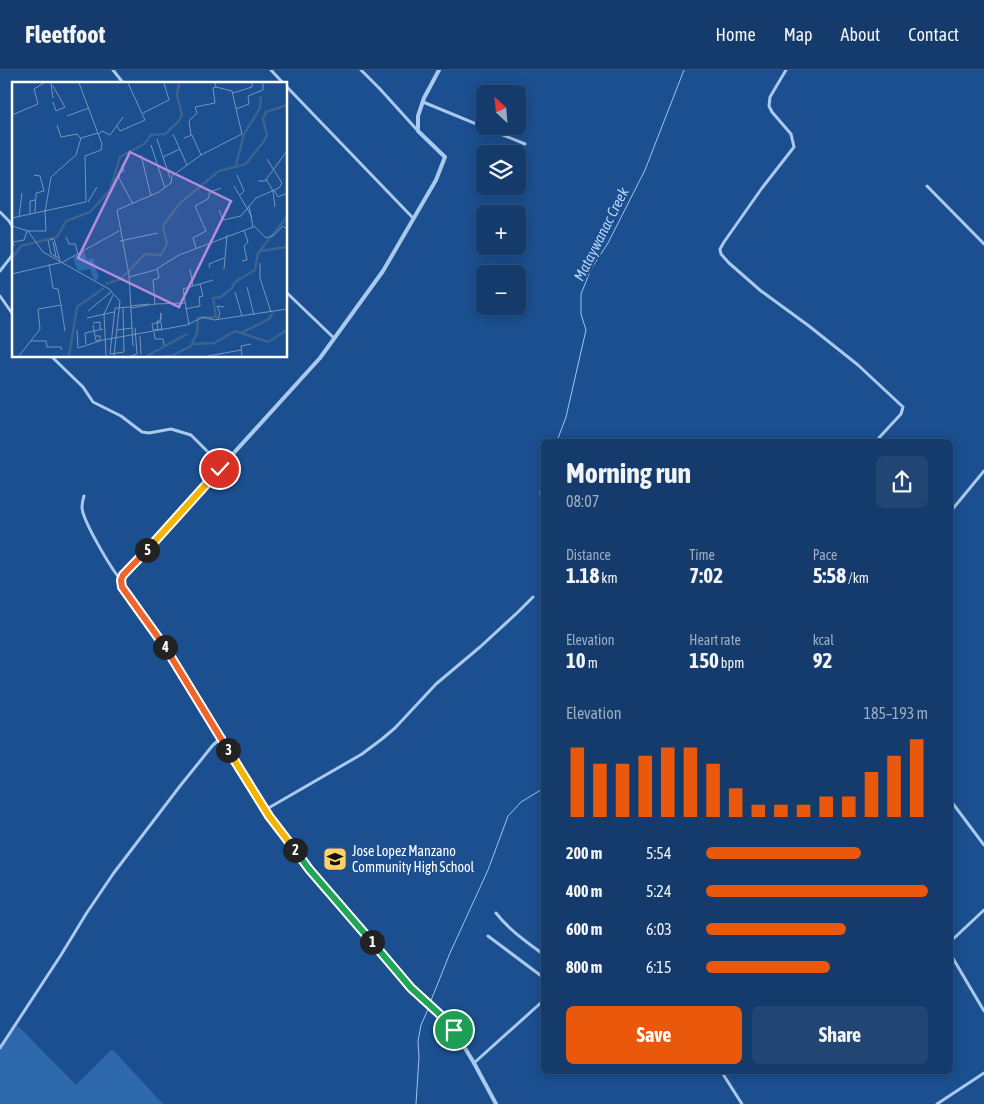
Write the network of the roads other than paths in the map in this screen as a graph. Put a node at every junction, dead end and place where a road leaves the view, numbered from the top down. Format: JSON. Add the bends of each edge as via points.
{"nodes":[{"id":1,"x":113,"y":70,"type":"edge"},
{"id":2,"x":271,"y":70,"type":"edge"},
{"id":3,"x":360,"y":70,"type":"edge"},
{"id":4,"x":439,"y":70,"type":"edge"},
{"id":5,"x":786,"y":70,"type":"edge"},
{"id":6,"x":122,"y":82,"type":"edge"},
{"id":7,"x":282,"y":82,"type":"edge"},
{"id":8,"x":288,"y":88,"type":"edge"},
{"id":9,"x":423,"y":102,"type":"junction"},
{"id":10,"x":418,"y":131,"type":"junction"},
{"id":11,"x":525,"y":144,"type":"dead end"},
{"id":12,"x":927,"y":186,"type":"dead end"},
{"id":13,"x":0,"y":212,"type":"edge"},
{"id":14,"x":414,"y":218,"type":"junction"},
{"id":15,"x":12,"y":226,"type":"edge"},
{"id":16,"x":984,"y":244,"type":"edge"},
{"id":17,"x":12,"y":256,"type":"edge"},
{"id":18,"x":0,"y":271,"type":"edge"},
{"id":19,"x":288,"y":294,"type":"edge"},
{"id":20,"x":0,"y":296,"type":"edge"},
{"id":21,"x":12,"y":313,"type":"edge"},
{"id":22,"x":334,"y":338,"type":"junction"},
{"id":23,"x":53,"y":358,"type":"edge"},
{"id":24,"x":878,"y":439,"type":"edge"},
{"id":25,"x":220,"y":469,"type":"junction"},
{"id":26,"x":984,"y":471,"type":"edge"},
{"id":27,"x":84,"y":496,"type":"dead end"},
{"id":28,"x":953,"y":509,"type":"edge"},
{"id":29,"x":121,"y":580,"type":"junction"},
{"id":30,"x":533,"y":597,"type":"dead end"},
{"id":31,"x":221,"y":738,"type":"junction"},
{"id":32,"x":953,"y":805,"type":"edge"},
{"id":33,"x":265,"y":810,"type":"junction"},
{"id":34,"x":984,"y":845,"type":"edge"},
{"id":35,"x":984,"y":910,"type":"edge"},
{"id":36,"x":496,"y":913,"type":"dead end"},
{"id":37,"x":488,"y":936,"type":"dead end"},
{"id":38,"x":953,"y":939,"type":"edge"},
{"id":39,"x":541,"y":953,"type":"edge"},
{"id":40,"x":953,"y":958,"type":"edge"},
{"id":41,"x":541,"y":976,"type":"edge"},
{"id":42,"x":541,"y":1003,"type":"edge"},
{"id":43,"x":984,"y":1011,"type":"edge"},
{"id":44,"x":0,"y":1048,"type":"edge"},
{"id":45,"x":474,"y":1063,"type":"junction"},
{"id":46,"x":984,"y":1073,"type":"edge"},
{"id":47,"x":723,"y":1074,"type":"edge"},
{"id":48,"x":940,"y":1103,"type":"edge"},
{"id":49,"x":496,"y":1104,"type":"edge"},
{"id":50,"x":742,"y":1104,"type":"edge"}],
"edges":[{"from":1,"to":6,"type":"street"},
{"from":2,"to":7,"type":"street"},
{"from":3,"to":10,"type":"street"},
{"from":4,"to":9,"type":"street"},
{"from":5,"to":24,"type":"street","via":[[770,97],[769,106],[791,134],[794,147],[724,242],[721,254],[761,291],[858,366],[903,407],[901,414]]},
{"from":8,"to":14,"type":"street"},
{"from":9,"to":10,"type":"street","via":[[418,116]]},
{"from":9,"to":11,"type":"street"},
{"from":10,"to":14,"type":"street","via":[[445,157]]},
{"from":12,"to":16,"type":"street"},
{"from":13,"to":15,"type":"street"},
{"from":14,"to":22,"type":"street","via":[[383,271]]},
{"from":17,"to":18,"type":"street"},
{"from":19,"to":22,"type":"street"},
{"from":20,"to":21,"type":"street"},
{"from":22,"to":25,"type":"street","via":[[320,358]]},
{"from":23,"to":25,"type":"street","via":[[92,402],[121,416],[142,432],[171,429],[191,435],[214,458]]},
{"from":25,"to":29,"type":"street"},
{"from":26,"to":28,"type":"street"},
{"from":27,"to":29,"type":"street","via":[[84,517]]},
{"from":29,"to":31,"type":"street","via":[[122,587],[170,654]]},
{"from":30,"to":33,"type":"street","via":[[436,684],[396,728],[362,754]]},
{"from":31,"to":33,"type":"street"},
{"from":31,"to":44,"type":"street","via":[[113,874]]},
{"from":32,"to":34,"type":"street"},
{"from":33,"to":45,"type":"street","via":[[309,869],[411,988],[446,1020]]},
{"from":35,"to":38,"type":"street"},
{"from":36,"to":39,"type":"street"},
{"from":37,"to":41,"type":"street"},
{"from":40,"to":43,"type":"street"},
{"from":42,"to":45,"type":"street"},
{"from":45,"to":49,"type":"street"},
{"from":46,"to":48,"type":"street"},
{"from":47,"to":50,"type":"street"}]}
